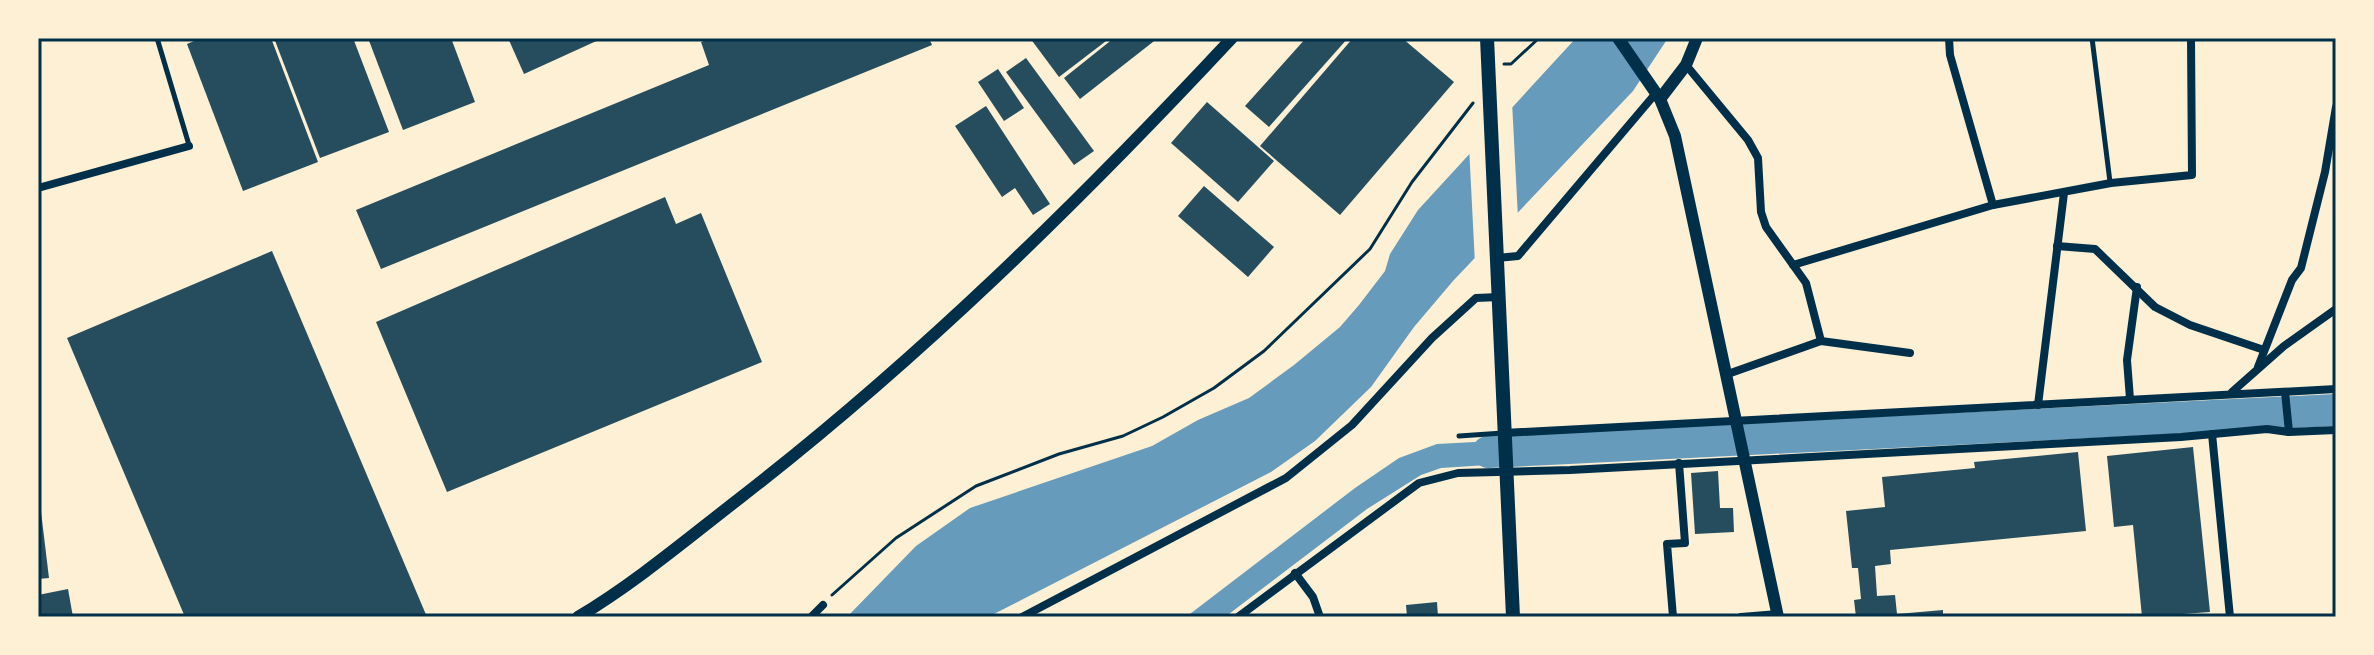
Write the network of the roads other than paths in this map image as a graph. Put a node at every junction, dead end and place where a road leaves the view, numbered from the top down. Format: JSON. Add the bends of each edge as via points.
{"nodes":[{"id":1,"x":157,"y":38,"type":"edge"},
{"id":2,"x":1232,"y":38,"type":"edge"},
{"id":3,"x":1487,"y":38,"type":"edge"},
{"id":4,"x":1618,"y":38,"type":"edge"},
{"id":5,"x":1697,"y":38,"type":"edge"},
{"id":6,"x":1949,"y":38,"type":"edge"},
{"id":7,"x":2092,"y":38,"type":"edge"},
{"id":8,"x":2191,"y":38,"type":"edge"},
{"id":9,"x":1686,"y":65,"type":"junction"},
{"id":10,"x":1658,"y":96,"type":"junction"},
{"id":11,"x":2336,"y":107,"type":"edge"},
{"id":12,"x":189,"y":146,"type":"joint"},
{"id":13,"x":2111,"y":183,"type":"junction"},
{"id":14,"x":38,"y":188,"type":"edge"},
{"id":15,"x":2064,"y":193,"type":"junction"},
{"id":16,"x":1993,"y":205,"type":"junction"},
{"id":17,"x":2057,"y":246,"type":"junction"},
{"id":18,"x":1497,"y":262,"type":"junction"},
{"id":19,"x":1793,"y":265,"type":"junction"},
{"id":20,"x":2137,"y":287,"type":"junction"},
{"id":21,"x":1499,"y":297,"type":"junction"},
{"id":22,"x":2336,"y":309,"type":"edge"},
{"id":23,"x":1821,"y":341,"type":"junction"},
{"id":24,"x":2264,"y":350,"type":"junction"},
{"id":25,"x":1910,"y":353,"type":"dead end"},
{"id":26,"x":2258,"y":367,"type":"junction"},
{"id":27,"x":1725,"y":375,"type":"junction"},
{"id":28,"x":2336,"y":389,"type":"edge"},
{"id":29,"x":2231,"y":392,"type":"junction"},
{"id":30,"x":2285,"y":392,"type":"junction"},
{"id":31,"x":2130,"y":399,"type":"junction"},
{"id":32,"x":2038,"y":405,"type":"junction"},
{"id":33,"x":1736,"y":424,"type":"junction"},
{"id":34,"x":2336,"y":430,"type":"edge"},
{"id":35,"x":2289,"y":432,"type":"junction"},
{"id":36,"x":2212,"y":434,"type":"junction"},
{"id":37,"x":1459,"y":436,"type":"dead end"},
{"id":38,"x":1504,"y":436,"type":"junction"},
{"id":39,"x":1743,"y":457,"type":"junction"},
{"id":40,"x":1679,"y":463,"type":"junction"},
{"id":41,"x":1506,"y":468,"type":"junction"},
{"id":42,"x":1295,"y":573,"type":"junction"},
{"id":43,"x":823,"y":605,"type":"road end"},
{"id":44,"x":1778,"y":616,"type":"edge"},
{"id":45,"x":578,"y":617,"type":"edge"},
{"id":46,"x":811,"y":617,"type":"edge"},
{"id":47,"x":1022,"y":617,"type":"edge"},
{"id":48,"x":1238,"y":617,"type":"edge"},
{"id":49,"x":1320,"y":617,"type":"edge"},
{"id":50,"x":1513,"y":617,"type":"edge"},
{"id":51,"x":1673,"y":617,"type":"edge"},
{"id":52,"x":1741,"y":617,"type":"edge"},
{"id":53,"x":2230,"y":617,"type":"edge"}],
"edges":[{"from":1,"to":12,"type":"lane"},
{"from":2,"to":45,"type":"street","via":[[1047,231],[857,405]]},
{"from":3,"to":18,"type":"main road"},
{"from":4,"to":10,"type":"street"},
{"from":5,"to":9,"type":"street"},
{"from":6,"to":16,"type":"street"},
{"from":7,"to":13,"type":"lane"},
{"from":8,"to":13,"type":"street","via":[[2192,175]]},
{"from":9,"to":10,"type":"street"},
{"from":9,"to":19,"type":"street","via":[[1758,158],[1761,212]]},
{"from":10,"to":18,"type":"street","via":[[1518,256]]},
{"from":10,"to":27,"type":"street","via":[[1675,136]]},
{"from":11,"to":24,"type":"street","via":[[2301,268]]},
{"from":12,"to":14,"type":"street"},
{"from":13,"to":15,"type":"street"},
{"from":15,"to":16,"type":"street"},
{"from":15,"to":17,"type":"street"},
{"from":16,"to":19,"type":"street"},
{"from":17,"to":20,"type":"street","via":[[2095,249]]},
{"from":17,"to":32,"type":"street"},
{"from":18,"to":21,"type":"main road"},
{"from":19,"to":23,"type":"street","via":[[1806,283]]},
{"from":20,"to":24,"type":"street","via":[[2155,307],[2190,325]]},
{"from":20,"to":31,"type":"street","via":[[2127,360]]},
{"from":21,"to":38,"type":"main road"},
{"from":21,"to":47,"type":"street","via":[[1476,298],[1352,425],[1286,478]]},
{"from":22,"to":26,"type":"street"},
{"from":23,"to":25,"type":"street"},
{"from":23,"to":27,"type":"street"},
{"from":24,"to":26,"type":"street"},
{"from":26,"to":29,"type":"street"},
{"from":27,"to":33,"type":"street"},
{"from":28,"to":30,"type":"street"},
{"from":29,"to":30,"type":"street"},
{"from":29,"to":31,"type":"street"},
{"from":30,"to":35,"type":"street"},
{"from":31,"to":32,"type":"street"},
{"from":32,"to":33,"type":"street"},
{"from":33,"to":38,"type":"street"},
{"from":33,"to":39,"type":"street"},
{"from":34,"to":35,"type":"street"},
{"from":35,"to":36,"type":"street"},
{"from":36,"to":39,"type":"street"},
{"from":36,"to":53,"type":"street"},
{"from":37,"to":38,"type":"lane"},
{"from":38,"to":41,"type":"main road"},
{"from":39,"to":40,"type":"street"},
{"from":39,"to":44,"type":"street"},
{"from":40,"to":41,"type":"street"},
{"from":40,"to":51,"type":"street","via":[[1685,543],[1667,544]]},
{"from":41,"to":42,"type":"street","via":[[1419,483]]},
{"from":41,"to":50,"type":"main road"},
{"from":42,"to":48,"type":"street"},
{"from":42,"to":49,"type":"street"},
{"from":43,"to":46,"type":"street"},
{"from":44,"to":52,"type":"street"}]}
